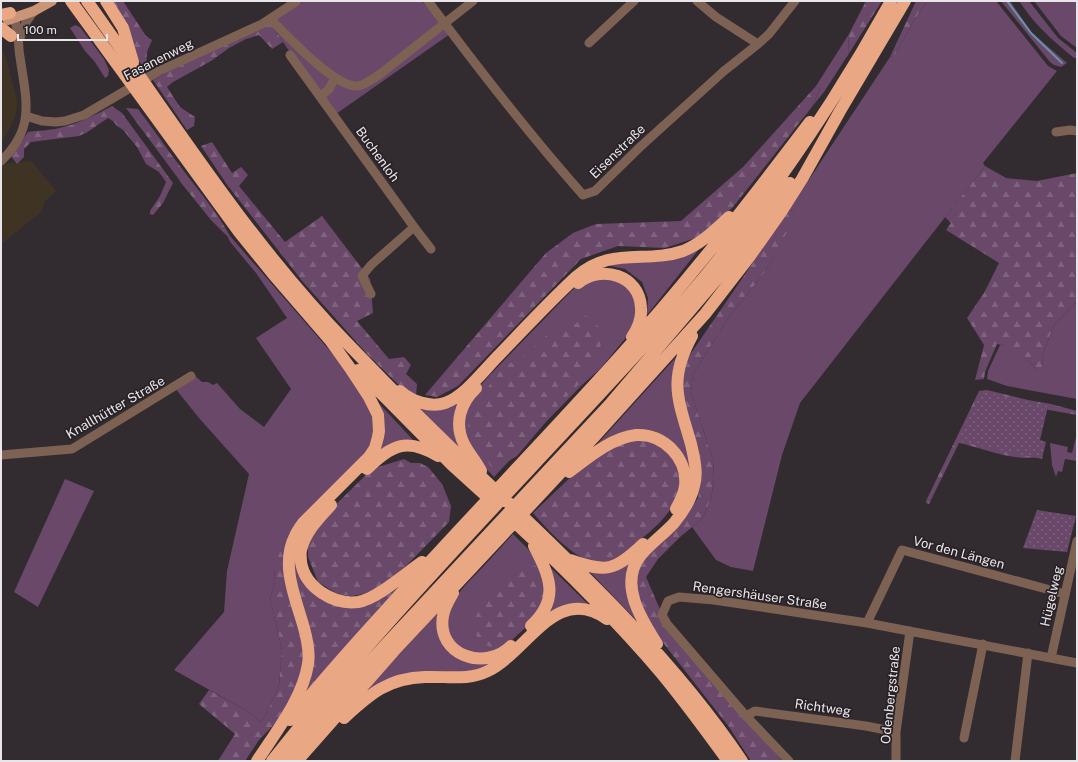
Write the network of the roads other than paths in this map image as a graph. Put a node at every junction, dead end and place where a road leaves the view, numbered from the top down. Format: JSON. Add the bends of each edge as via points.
{"nodes":[{"id":1,"x":40,"y":1,"type":"edge"},
{"id":2,"x":52,"y":1,"type":"edge"},
{"id":3,"x":86,"y":1,"type":"edge"},
{"id":4,"x":106,"y":1,"type":"edge"},
{"id":5,"x":298,"y":1,"type":"edge"},
{"id":6,"x":428,"y":1,"type":"edge"},
{"id":7,"x":473,"y":1,"type":"edge"},
{"id":8,"x":634,"y":1,"type":"edge"},
{"id":9,"x":697,"y":1,"type":"edge"},
{"id":10,"x":795,"y":1,"type":"edge"},
{"id":11,"x":891,"y":1,"type":"edge"},
{"id":12,"x":905,"y":1,"type":"edge"},
{"id":13,"x":72,"y":2,"type":"edge"},
{"id":14,"x":34,"y":11,"type":"junction"},
{"id":15,"x":6,"y":19,"type":"edge"},
{"id":16,"x":270,"y":19,"type":"junction"},
{"id":17,"x":445,"y":24,"type":"junction"},
{"id":18,"x":15,"y":39,"type":"junction"},
{"id":19,"x":589,"y":43,"type":"dead end"},
{"id":20,"x":758,"y":44,"type":"junction"},
{"id":21,"x":290,"y":55,"type":"dead end"},
{"id":22,"x":135,"y":69,"type":"junction"},
{"id":23,"x":335,"y":78,"type":"junction"},
{"id":24,"x":845,"y":79,"type":"junction"},
{"id":25,"x":320,"y":97,"type":"junction"},
{"id":26,"x":840,"y":111,"type":"junction"},
{"id":27,"x":26,"y":116,"type":"junction"},
{"id":28,"x":1077,"y":131,"type":"edge"},
{"id":29,"x":1056,"y":132,"type":"dead end"},
{"id":30,"x":1,"y":161,"type":"edge"},
{"id":31,"x":755,"y":194,"type":"junction"},
{"id":32,"x":414,"y":227,"type":"junction"},
{"id":33,"x":431,"y":249,"type":"dead end"},
{"id":34,"x":371,"y":294,"type":"dead end"},
{"id":35,"x":705,"y":314,"type":"junction"},
{"id":36,"x":330,"y":340,"type":"junction"},
{"id":37,"x":621,"y":355,"type":"junction"},
{"id":38,"x":367,"y":364,"type":"junction"},
{"id":39,"x":191,"y":376,"type":"dead end"},
{"id":40,"x":1,"y":455,"type":"edge"},
{"id":41,"x":452,"y":465,"type":"junction"},
{"id":42,"x":472,"y":470,"type":"junction"},
{"id":43,"x":542,"y":494,"type":"junction"},
{"id":44,"x":536,"y":540,"type":"junction"},
{"id":45,"x":1077,"y":541,"type":"edge"},
{"id":46,"x":443,"y":547,"type":"junction"},
{"id":47,"x":568,"y":559,"type":"junction"},
{"id":48,"x":468,"y":571,"type":"junction"},
{"id":49,"x":1065,"y":594,"type":"junction"},
{"id":50,"x":867,"y":623,"type":"junction"},
{"id":51,"x":910,"y":631,"type":"junction"},
{"id":52,"x":628,"y":636,"type":"junction"},
{"id":53,"x":983,"y":644,"type":"junction"},
{"id":54,"x":1028,"y":653,"type":"junction"},
{"id":55,"x":1050,"y":658,"type":"junction"},
{"id":56,"x":1077,"y":663,"type":"edge"},
{"id":57,"x":678,"y":677,"type":"junction"},
{"id":58,"x":746,"y":716,"type":"junction"},
{"id":59,"x":896,"y":732,"type":"junction"},
{"id":60,"x":964,"y":738,"type":"dead end"},
{"id":61,"x":299,"y":758,"type":"edge"},
{"id":62,"x":257,"y":761,"type":"edge"},
{"id":63,"x":272,"y":761,"type":"edge"},
{"id":64,"x":286,"y":761,"type":"edge"},
{"id":65,"x":728,"y":761,"type":"edge"},
{"id":66,"x":742,"y":761,"type":"edge"},
{"id":67,"x":788,"y":761,"type":"edge"},
{"id":68,"x":896,"y":761,"type":"edge"},
{"id":69,"x":1015,"y":761,"type":"edge"}],
"edges":[{"from":1,"to":15,"type":"main road"},
{"from":2,"to":14,"type":"main road"},
{"from":3,"to":22,"type":"highway"},
{"from":4,"to":22,"type":"highway","via":[[123,28]]},
{"from":5,"to":16,"type":"street","name":"Fasanenweg"},
{"from":6,"to":17,"type":"street","name":"Eisenstraße"},
{"from":7,"to":17,"type":"street"},
{"from":8,"to":19,"type":"street"},
{"from":9,"to":20,"type":"street","via":[[716,17]]},
{"from":10,"to":20,"type":"street","name":"Eisenstraße"},
{"from":11,"to":24,"type":"highway"},
{"from":12,"to":26,"type":"highway"},
{"from":13,"to":36,"type":"highway","via":[[239,232]]},
{"from":14,"to":15,"type":"main road"},
{"from":14,"to":18,"type":"street"},
{"from":15,"to":18,"type":"highway"},
{"from":16,"to":23,"type":"street"},
{"from":16,"to":27,"type":"street","name":"Fasanenweg","via":[[176,62],[84,116],[50,122]]},
{"from":17,"to":20,"type":"street","name":"Eisenstraße","via":[[539,144],[583,195],[595,191],[712,81]]},
{"from":17,"to":23,"type":"street","via":[[368,82],[357,86]]},
{"from":18,"to":27,"type":"street","via":[[26,94]]},
{"from":21,"to":25,"type":"street","name":"Buchenloh"},
{"from":22,"to":38,"type":"highway","via":[[252,232],[319,313]]},
{"from":23,"to":25,"type":"street","via":[[329,90]]},
{"from":24,"to":31,"type":"highway"},
{"from":24,"to":63,"type":"highway","via":[[802,148],[706,275],[642,348],[413,594],[332,686]]},
{"from":25,"to":32,"type":"street","name":"Buchenloh"},
{"from":26,"to":35,"type":"highway","via":[[781,212]]},
{"from":26,"to":64,"type":"highway","via":[[776,204],[715,282],[600,414],[348,686]]},
{"from":27,"to":30,"type":"street","via":[[19,137]]},
{"from":28,"to":29,"type":"street"},
{"from":31,"to":37,"type":"highway","via":[[675,294]]},
{"from":31,"to":38,"type":"highway","via":[[694,246],[672,254],[612,258],[588,267],[539,313],[469,386],[446,403],[420,403],[403,394]]},
{"from":32,"to":33,"type":"street","name":"Buchenloh"},
{"from":32,"to":34,"type":"street","via":[[362,276]]},
{"from":35,"to":43,"type":"highway"},
{"from":35,"to":57,"type":"highway","via":[[684,350],[676,384],[693,452],[695,485],[682,513],[641,555],[634,566],[632,576],[633,596],[642,620]]},
{"from":36,"to":41,"type":"highway"},
{"from":36,"to":62,"type":"highway","via":[[374,406],[379,423],[378,437],[375,448],[368,457],[312,513],[295,536],[290,554],[290,573],[306,635],[306,676],[289,711]]},
{"from":37,"to":42,"type":"highway","via":[[641,319],[639,297],[634,287],[619,276],[601,273],[591,275],[573,288],[466,400],[460,413],[459,427]]},
{"from":37,"to":46,"type":"highway"},
{"from":38,"to":42,"type":"highway"},
{"from":39,"to":40,"type":"street","name":"Knallhütter Straße","via":[[72,449]]},
{"from":41,"to":42,"type":"highway"},
{"from":41,"to":46,"type":"highway","via":[[429,451],[414,446],[404,445],[388,451],[321,516],[304,540],[300,552],[305,574],[321,592],[345,602],[360,602],[378,594]]},
{"from":42,"to":44,"type":"highway"},
{"from":42,"to":44,"type":"highway","via":[[487,483]]},
{"from":43,"to":47,"type":"highway","via":[[597,452],[610,444],[637,435],[657,439],[666,444],[680,459],[685,473],[682,498],[675,510],[640,547],[619,564],[609,567],[590,567]]},
{"from":43,"to":48,"type":"highway"},
{"from":44,"to":47,"type":"highway"},
{"from":44,"to":48,"type":"highway","via":[[549,576],[550,590],[544,612],[508,649],[489,658],[478,659],[459,653],[446,638],[443,627],[443,616],[448,603]]},
{"from":44,"to":52,"type":"highway"},
{"from":45,"to":49,"type":"street","name":"Hügelweg"},
{"from":46,"to":62,"type":"highway","via":[[337,663]]},
{"from":47,"to":57,"type":"highway"},
{"from":48,"to":61,"type":"highway"},
{"from":49,"to":50,"type":"street","name":"Vor den Längen","via":[[902,550]]},
{"from":49,"to":55,"type":"street","name":"Hügelweg"},
{"from":50,"to":51,"type":"street","name":"Rengershäuser Straße"},
{"from":50,"to":58,"type":"street","name":"Rengershäuser Straße","via":[[714,600],[679,597],[668,601],[662,615],[667,624]]},
{"from":51,"to":53,"type":"street","name":"Rengershäuser Straße"},
{"from":51,"to":59,"type":"street","name":"Odenbergstraße"},
{"from":52,"to":61,"type":"highway","via":[[599,613],[578,608],[570,609],[545,623],[504,661],[487,671],[467,677],[409,678],[384,686]]},
{"from":52,"to":65,"type":"highway","via":[[663,676]]},
{"from":53,"to":54,"type":"street","name":"Rengershäuser Straße"},
{"from":53,"to":60,"type":"street"},
{"from":54,"to":55,"type":"street","name":"Rengershäuser Straße"},
{"from":54,"to":69,"type":"street"},
{"from":55,"to":56,"type":"street","name":"Rengershäuser Straße"},
{"from":57,"to":66,"type":"highway"},
{"from":58,"to":59,"type":"street","name":"Richtweg","via":[[755,711]]},
{"from":58,"to":67,"type":"street","name":"Rengershäuser Straße"},
{"from":59,"to":68,"type":"street","name":"Odenbergstraße"}]}
